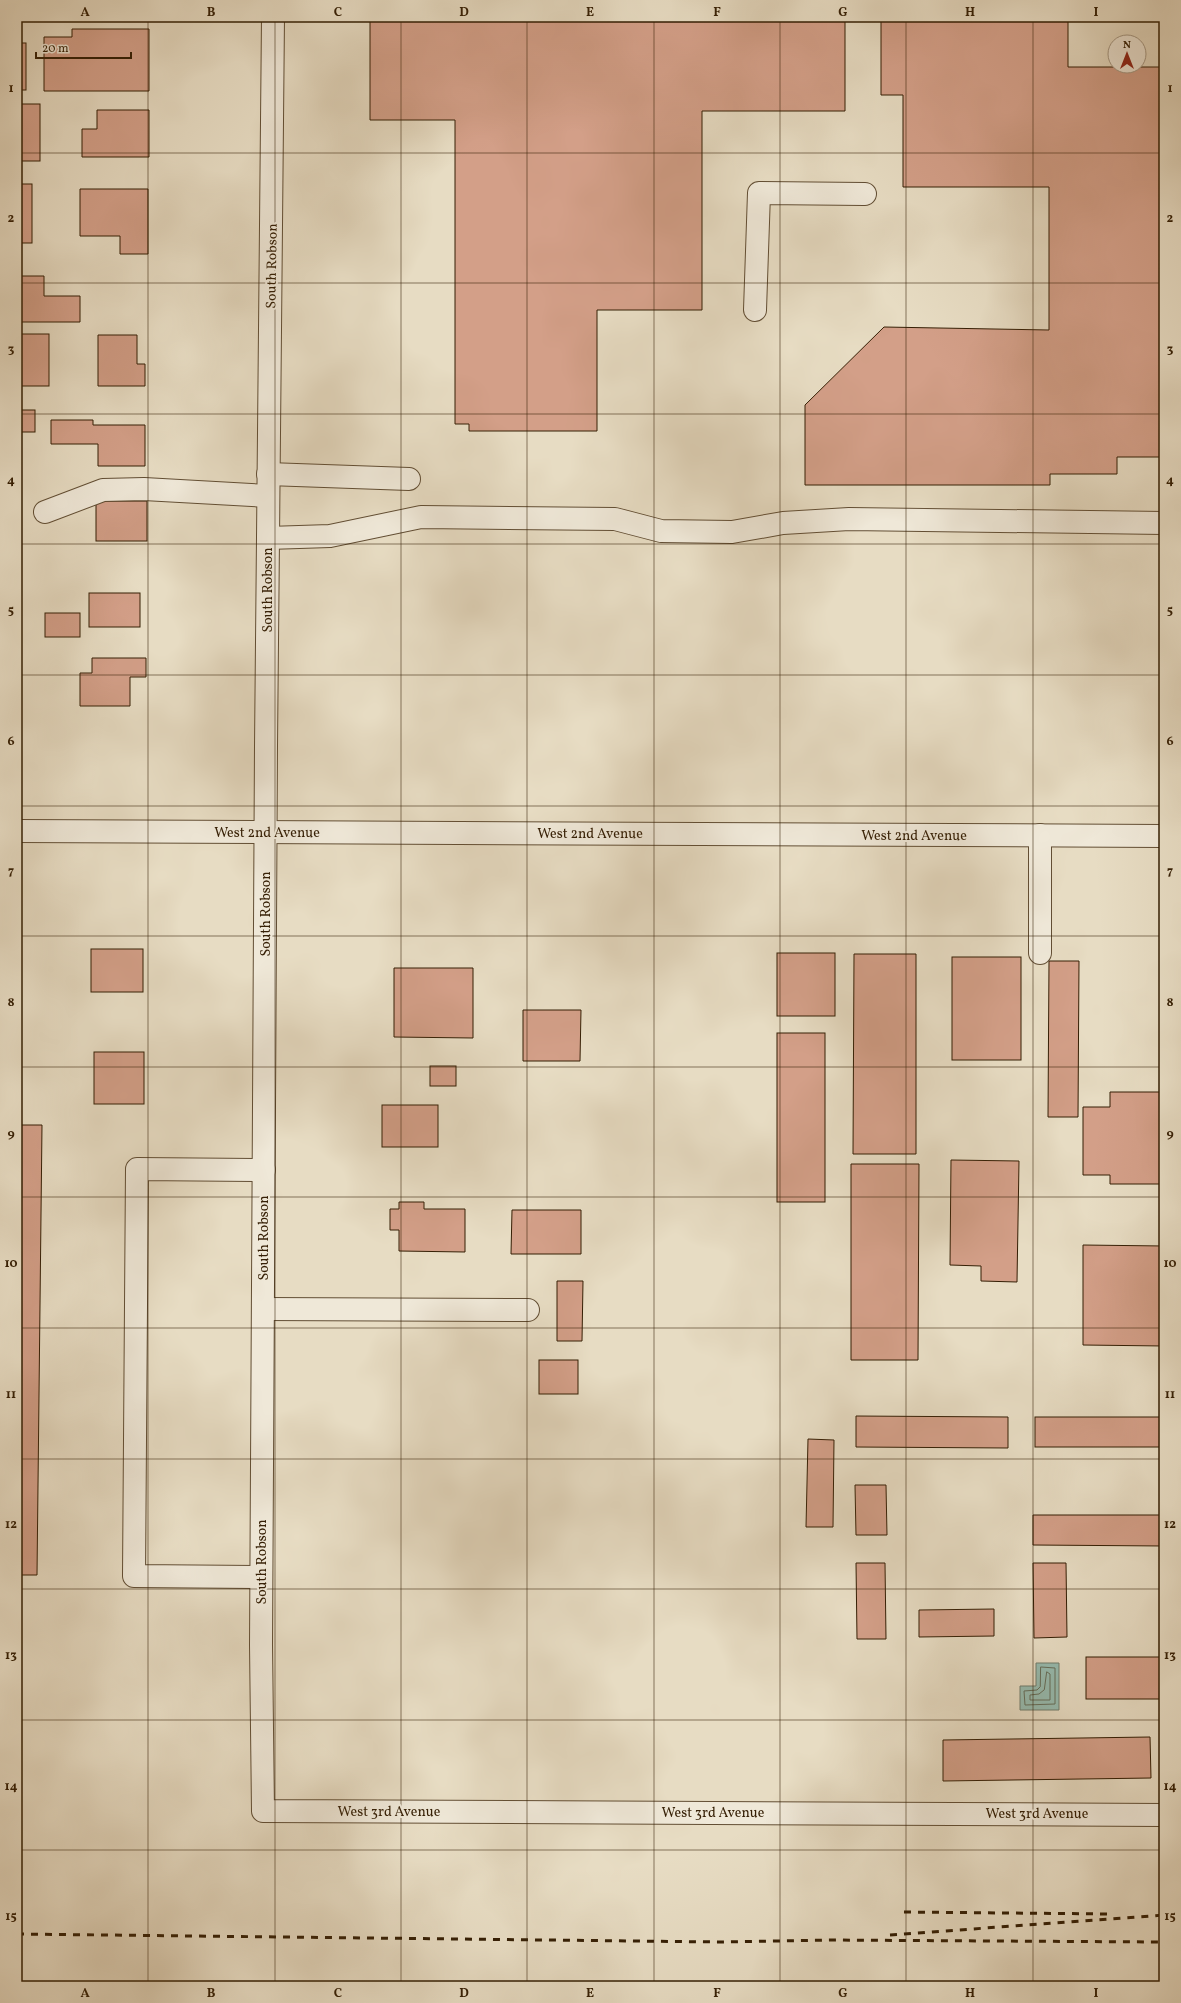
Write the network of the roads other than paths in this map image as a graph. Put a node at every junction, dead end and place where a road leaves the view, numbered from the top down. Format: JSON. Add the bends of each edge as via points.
{"nodes":[{"id":1,"x":273,"y":17,"type":"edge"},
{"id":2,"x":865,"y":194,"type":"dead end"},
{"id":3,"x":755,"y":310,"type":"dead end"},
{"id":4,"x":268,"y":474,"type":"junction"},
{"id":5,"x":409,"y":479,"type":"dead end"},
{"id":6,"x":268,"y":496,"type":"junction"},
{"id":7,"x":45,"y":512,"type":"dead end"},
{"id":8,"x":1164,"y":523,"type":"edge"},
{"id":9,"x":268,"y":538,"type":"junction"},
{"id":10,"x":17,"y":831,"type":"edge"},
{"id":11,"x":265,"y":832,"type":"junction"},
{"id":12,"x":1040,"y":835,"type":"junction"},
{"id":13,"x":1164,"y":836,"type":"edge"},
{"id":14,"x":1040,"y":953,"type":"dead end"},
{"id":15,"x":264,"y":1170,"type":"junction"},
{"id":16,"x":263,"y":1309,"type":"junction"},
{"id":17,"x":528,"y":1310,"type":"dead end"},
{"id":18,"x":261,"y":1578,"type":"junction"},
{"id":19,"x":263,"y":1811,"type":"joint"},
{"id":20,"x":1164,"y":1814,"type":"edge"}],
"edges":[{"from":1,"to":4,"type":"street","name":"South Robson"},
{"from":2,"to":3,"type":"street","via":[[759,193]]},
{"from":4,"to":5,"type":"street"},
{"from":4,"to":6,"type":"street","name":"South Robson"},
{"from":6,"to":7,"type":"street","via":[[144,489],[103,490]]},
{"from":6,"to":9,"type":"street","name":"South Robson"},
{"from":8,"to":9,"type":"street","via":[[849,519],[783,523],[732,532],[661,531],[615,518],[421,518],[330,536]]},
{"from":9,"to":11,"type":"street","name":"South Robson"},
{"from":10,"to":11,"type":"street","name":"West 2nd Avenue"},
{"from":11,"to":12,"type":"street","name":"West 2nd Avenue"},
{"from":11,"to":15,"type":"street","name":"South Robson"},
{"from":12,"to":13,"type":"street","name":"West 2nd Avenue"},
{"from":12,"to":14,"type":"street"},
{"from":15,"to":16,"type":"street","name":"South Robson"},
{"from":15,"to":18,"type":"street","via":[[137,1168],[134,1568],[134,1576]]},
{"from":16,"to":17,"type":"street"},
{"from":16,"to":18,"type":"street","name":"South Robson"},
{"from":18,"to":19,"type":"street","name":"South Robson"},
{"from":19,"to":20,"type":"street","name":"West 3rd Avenue"}]}
